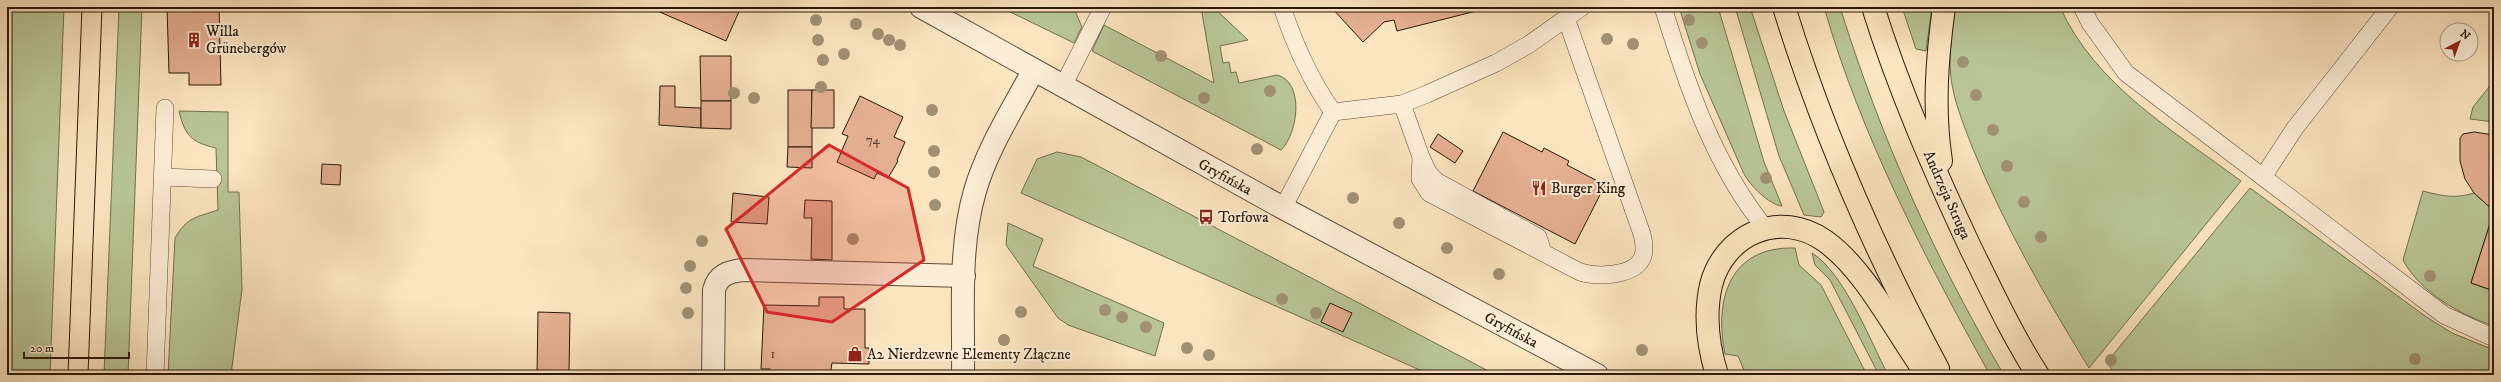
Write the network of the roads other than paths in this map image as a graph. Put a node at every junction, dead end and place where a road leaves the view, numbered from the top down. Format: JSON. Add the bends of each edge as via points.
{"nodes":[{"id":1,"x":921,"y":7,"type":"edge"},
{"id":2,"x":1103,"y":7,"type":"edge"},
{"id":3,"x":1282,"y":7,"type":"edge"},
{"id":4,"x":1582,"y":7,"type":"edge"},
{"id":5,"x":1663,"y":7,"type":"edge"},
{"id":6,"x":1784,"y":7,"type":"edge"},
{"id":7,"x":1873,"y":7,"type":"edge"},
{"id":8,"x":1944,"y":7,"type":"edge"},
{"id":9,"x":2082,"y":7,"type":"edge"},
{"id":10,"x":2390,"y":7,"type":"edge"},
{"id":11,"x":1566,"y":18,"type":"junction"},
{"id":12,"x":1034,"y":70,"type":"junction"},
{"id":13,"x":1063,"y":86,"type":"junction"},
{"id":14,"x":1402,"y":104,"type":"junction"},
{"id":15,"x":165,"y":108,"type":"dead end"},
{"id":16,"x":1333,"y":112,"type":"junction"},
{"id":17,"x":163,"y":177,"type":"junction"},
{"id":18,"x":2263,"y":177,"type":"junction"},
{"id":19,"x":213,"y":179,"type":"dead end"},
{"id":20,"x":1948,"y":199,"type":"junction"},
{"id":21,"x":1283,"y":208,"type":"junction"},
{"id":22,"x":1765,"y":228,"type":"junction"},
{"id":23,"x":964,"y":276,"type":"junction"},
{"id":24,"x":2494,"y":338,"type":"edge"},
{"id":25,"x":155,"y":375,"type":"edge"},
{"id":26,"x":713,"y":375,"type":"edge"},
{"id":27,"x":963,"y":375,"type":"edge"},
{"id":28,"x":1597,"y":375,"type":"edge"},
{"id":29,"x":1717,"y":375,"type":"edge"},
{"id":30,"x":1927,"y":375,"type":"edge"},
{"id":31,"x":1941,"y":375,"type":"edge"},
{"id":32,"x":2038,"y":375,"type":"edge"}],
"edges":[{"from":1,"to":12,"type":"street","name":"Gryfińska"},
{"from":2,"to":13,"type":"lane"},
{"from":3,"to":16,"type":"lane","via":[[1296,43],[1323,98]]},
{"from":4,"to":11,"type":"lane"},
{"from":5,"to":22,"type":"lane","via":[[1693,98],[1712,143],[1737,190]]},
{"from":6,"to":31,"type":"main road","via":[[1817,108],[1853,198],[1882,262]]},
{"from":7,"to":20,"type":"main road","name":"Andrzeja Struga","via":[[1888,55]]},
{"from":8,"to":20,"type":"main road","via":[[1939,48],[1936,128]]},
{"from":9,"to":18,"type":"lane","via":[[2090,23],[2126,73]]},
{"from":10,"to":18,"type":"lane","via":[[2295,128]]},
{"from":11,"to":14,"type":"lane","via":[[1528,45],[1496,63]]},
{"from":11,"to":14,"type":"lane","via":[[1642,234],[1644,247],[1639,263],[1632,267],[1606,275],[1580,272],[1429,193],[1420,179],[1421,157]]},
{"from":12,"to":13,"type":"street","name":"Gryfińska"},
{"from":12,"to":23,"type":"street","via":[[979,179],[969,214]]},
{"from":13,"to":21,"type":"street","name":"Gryfińska"},
{"from":14,"to":16,"type":"lane"},
{"from":15,"to":17,"type":"lane"},
{"from":16,"to":21,"type":"lane"},
{"from":17,"to":19,"type":"lane"},
{"from":17,"to":25,"type":"lane"},
{"from":18,"to":24,"type":"lane","via":[[2444,315]]},
{"from":20,"to":32,"type":"main road","name":"Andrzeja Struga","via":[[1995,299]]},
{"from":21,"to":28,"type":"street","name":"Gryfińska"},
{"from":22,"to":29,"type":"main road","via":[[1734,246],[1719,266],[1711,284],[1708,332]]},
{"from":22,"to":30,"type":"main road","via":[[1784,225],[1804,230],[1831,246],[1861,278]]},
{"from":23,"to":26,"type":"street","via":[[742,270],[727,272],[717,280],[714,290]]},
{"from":23,"to":27,"type":"street"}]}
